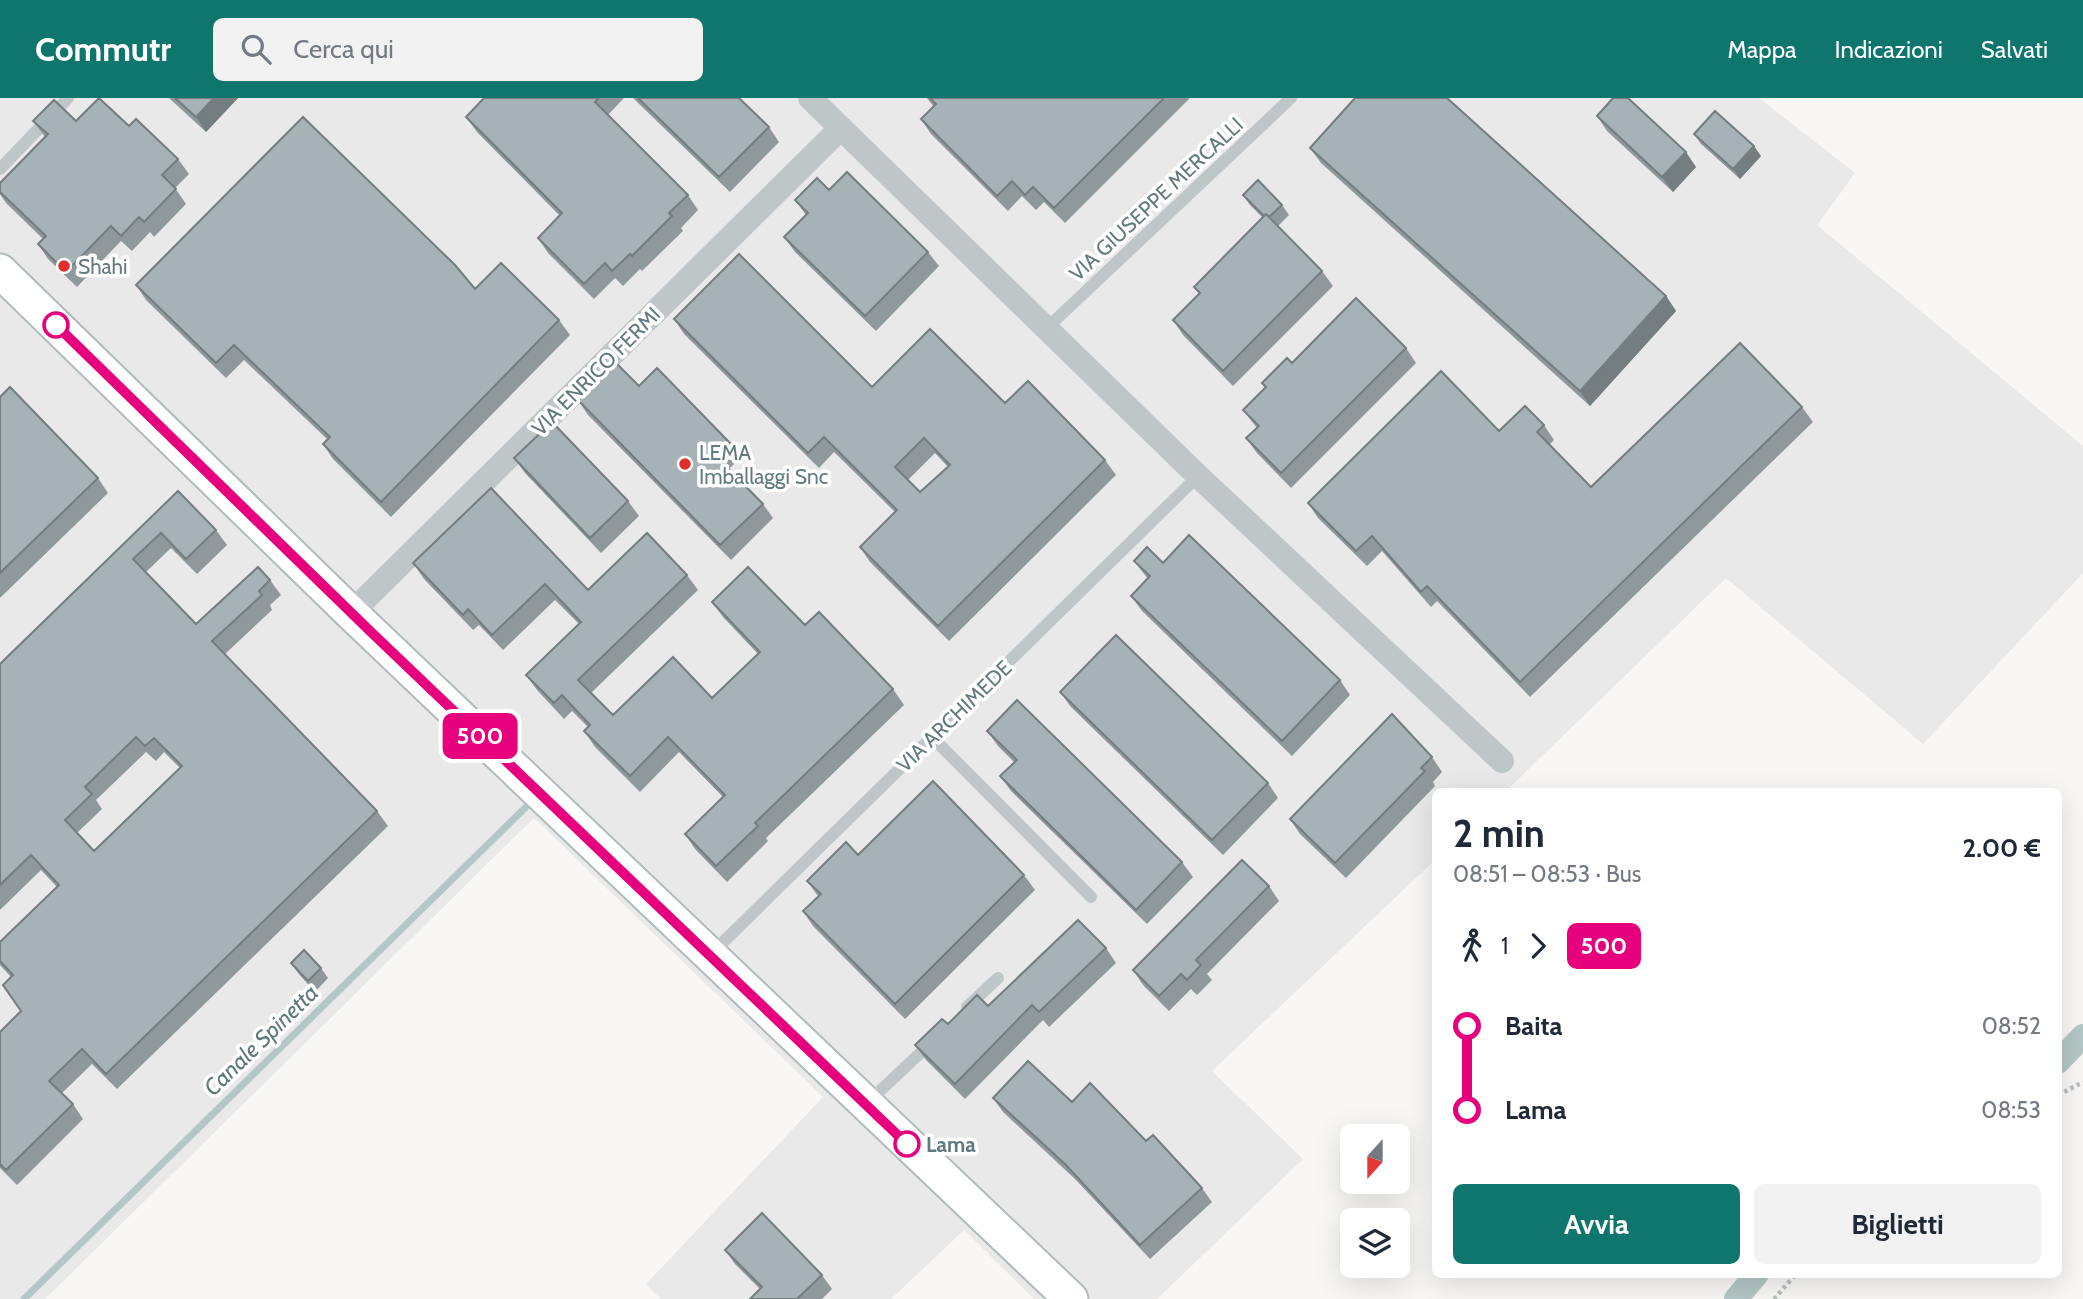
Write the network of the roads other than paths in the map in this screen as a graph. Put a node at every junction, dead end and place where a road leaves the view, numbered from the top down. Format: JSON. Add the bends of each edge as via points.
{"nodes":[{"id":1,"x":68,"y":98,"type":"edge"},
{"id":2,"x":810,"y":98,"type":"edge"},
{"id":3,"x":1292,"y":98,"type":"edge"},
{"id":4,"x":841,"y":128,"type":"junction"},
{"id":5,"x":0,"y":169,"type":"edge"},
{"id":6,"x":0,"y":271,"type":"edge"},
{"id":7,"x":1048,"y":327,"type":"junction"},
{"id":8,"x":1198,"y":476,"type":"junction"},
{"id":9,"x":351,"y":613,"type":"junction"},
{"id":10,"x":932,"y":737,"type":"junction"},
{"id":11,"x":1502,"y":761,"type":"dead end"},
{"id":12,"x":1091,"y":897,"type":"dead end"},
{"id":13,"x":710,"y":955,"type":"junction"},
{"id":14,"x":998,"y":978,"type":"dead end"},
{"id":15,"x":959,"y":1015,"type":"edge"},
{"id":16,"x":940,"y":1034,"type":"edge"},
{"id":17,"x":866,"y":1104,"type":"junction"},
{"id":18,"x":1070,"y":1299,"type":"edge"}],
"edges":[{"from":1,"to":5,"type":"lane"},
{"from":2,"to":4,"type":"street"},
{"from":3,"to":7,"type":"lane","name":"VIA GIUSEPPE MERCALLI"},
{"from":4,"to":7,"type":"street"},
{"from":4,"to":9,"type":"street","name":"VIA ENRICO FERMI"},
{"from":6,"to":9,"type":"main road"},
{"from":7,"to":8,"type":"street"},
{"from":8,"to":10,"type":"lane","name":"VIA ARCHIMEDE"},
{"from":8,"to":11,"type":"street"},
{"from":9,"to":13,"type":"main road"},
{"from":10,"to":12,"type":"lane"},
{"from":10,"to":13,"type":"lane","name":"VIA ARCHIMEDE"},
{"from":13,"to":17,"type":"main road"},
{"from":14,"to":15,"type":"lane"},
{"from":16,"to":17,"type":"lane"},
{"from":17,"to":18,"type":"main road"}]}
